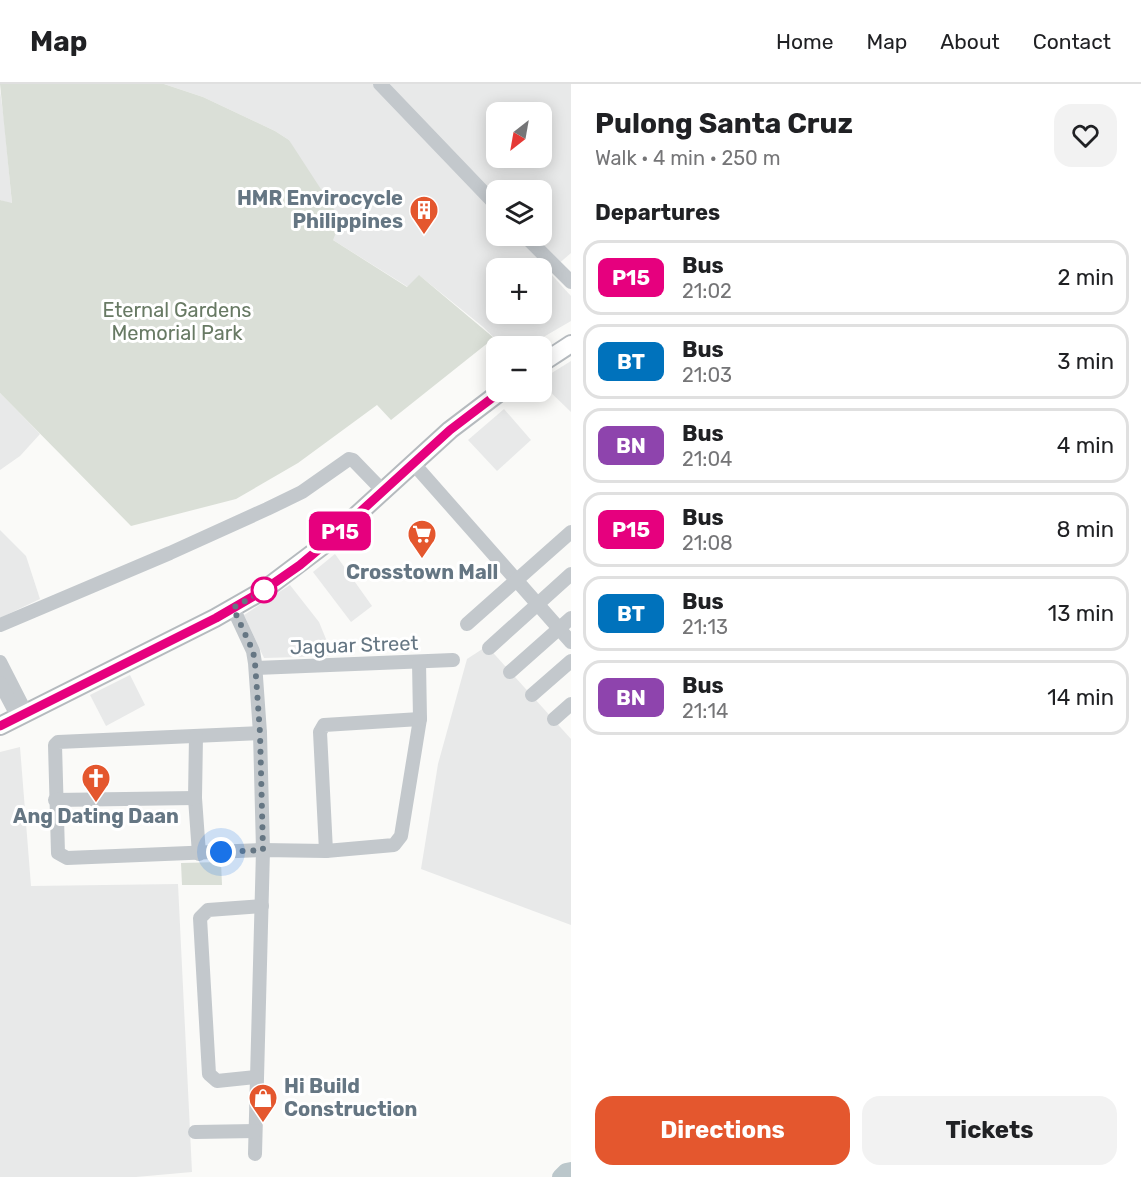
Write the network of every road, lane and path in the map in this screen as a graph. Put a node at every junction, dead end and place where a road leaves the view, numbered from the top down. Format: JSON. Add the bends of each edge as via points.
{"nodes":[{"id":1,"x":380,"y":84,"type":"edge"},
{"id":2,"x":486,"y":195,"type":"edge"},
{"id":3,"x":535,"y":246,"type":"edge"},
{"id":4,"x":570,"y":283,"type":"edge"},
{"id":5,"x":571,"y":344,"type":"edge"},
{"id":6,"x":552,"y":356,"type":"edge"},
{"id":7,"x":487,"y":402,"type":"edge"},
{"id":8,"x":413,"y":463,"type":"junction"},
{"id":9,"x":383,"y":491,"type":"junction"},
{"id":10,"x":571,"y":532,"type":"edge"},
{"id":11,"x":571,"y":574,"type":"edge"},
{"id":12,"x":516,"y":580,"type":"junction"},
{"id":13,"x":537,"y":605,"type":"junction"},
{"id":14,"x":230,"y":610,"type":"junction"},
{"id":15,"x":571,"y":618,"type":"edge"},
{"id":16,"x":467,"y":624,"type":"dead end"},
{"id":17,"x":0,"y":625,"type":"edge"},
{"id":18,"x":559,"y":628,"type":"junction"},
{"id":19,"x":571,"y":642,"type":"edge"},
{"id":20,"x":489,"y":648,"type":"dead end"},
{"id":21,"x":453,"y":660,"type":"dead end"},
{"id":22,"x":571,"y":661,"type":"edge"},
{"id":23,"x":0,"y":662,"type":"edge"},
{"id":24,"x":419,"y":662,"type":"junction"},
{"id":25,"x":255,"y":664,"type":"junction"},
{"id":26,"x":510,"y":672,"type":"dead end"},
{"id":27,"x":0,"y":683,"type":"edge"},
{"id":28,"x":532,"y":695,"type":"dead end"},
{"id":29,"x":571,"y":704,"type":"edge"},
{"id":30,"x":22,"y":715,"type":"junction"},
{"id":31,"x":420,"y":719,"type":"junction"},
{"id":32,"x":554,"y":719,"type":"dead end"},
{"id":33,"x":0,"y":726,"type":"edge"},
{"id":34,"x":260,"y":733,"type":"junction"},
{"id":35,"x":196,"y":736,"type":"junction"},
{"id":36,"x":195,"y":798,"type":"junction"},
{"id":37,"x":55,"y":800,"type":"junction"},
{"id":38,"x":263,"y":850,"type":"junction"},
{"id":39,"x":326,"y":851,"type":"junction"},
{"id":40,"x":199,"y":854,"type":"junction"},
{"id":41,"x":262,"y":906,"type":"junction"},
{"id":42,"x":256,"y":1077,"type":"junction"},
{"id":43,"x":255,"y":1131,"type":"junction"},
{"id":44,"x":195,"y":1132,"type":"dead end"},
{"id":45,"x":255,"y":1154,"type":"dead end"}],
"edges":[{"from":1,"to":2,"type":"street"},
{"from":3,"to":4,"type":"street"},
{"from":5,"to":6,"type":"main road"},
{"from":7,"to":8,"type":"main road"},
{"from":8,"to":9,"type":"main road"},
{"from":8,"to":12,"type":"street"},
{"from":9,"to":14,"type":"main road","via":[[300,565]]},
{"from":9,"to":17,"type":"street","via":[[349,459],[302,492]]},
{"from":10,"to":12,"type":"street"},
{"from":11,"to":13,"type":"street"},
{"from":12,"to":13,"type":"street"},
{"from":12,"to":16,"type":"street"},
{"from":13,"to":18,"type":"street"},
{"from":13,"to":20,"type":"street"},
{"from":14,"to":25,"type":"street"},
{"from":14,"to":30,"type":"main road"},
{"from":15,"to":18,"type":"street"},
{"from":18,"to":19,"type":"street"},
{"from":18,"to":26,"type":"street"},
{"from":21,"to":24,"type":"street","name":"Jaguar Street"},
{"from":22,"to":28,"type":"street"},
{"from":23,"to":30,"type":"street"},
{"from":24,"to":25,"type":"street","name":"Jaguar Street"},
{"from":24,"to":31,"type":"street"},
{"from":25,"to":34,"type":"street"},
{"from":27,"to":30,"type":"street"},
{"from":29,"to":32,"type":"street"},
{"from":30,"to":33,"type":"main road"},
{"from":31,"to":39,"type":"street","via":[[397,843]]},
{"from":31,"to":39,"type":"street","via":[[322,727]]},
{"from":34,"to":35,"type":"street"},
{"from":34,"to":38,"type":"street"},
{"from":35,"to":36,"type":"street"},
{"from":35,"to":37,"type":"street","via":[[58,742]]},
{"from":36,"to":37,"type":"street"},
{"from":36,"to":40,"type":"street"},
{"from":37,"to":40,"type":"street","via":[[58,853],[63,857]]},
{"from":38,"to":39,"type":"street"},
{"from":38,"to":40,"type":"street"},
{"from":38,"to":41,"type":"street"},
{"from":41,"to":42,"type":"street"},
{"from":41,"to":42,"type":"street","via":[[208,910],[200,918],[209,1074],[217,1081]]},
{"from":42,"to":43,"type":"street"},
{"from":43,"to":44,"type":"street"},
{"from":43,"to":45,"type":"street"}]}
